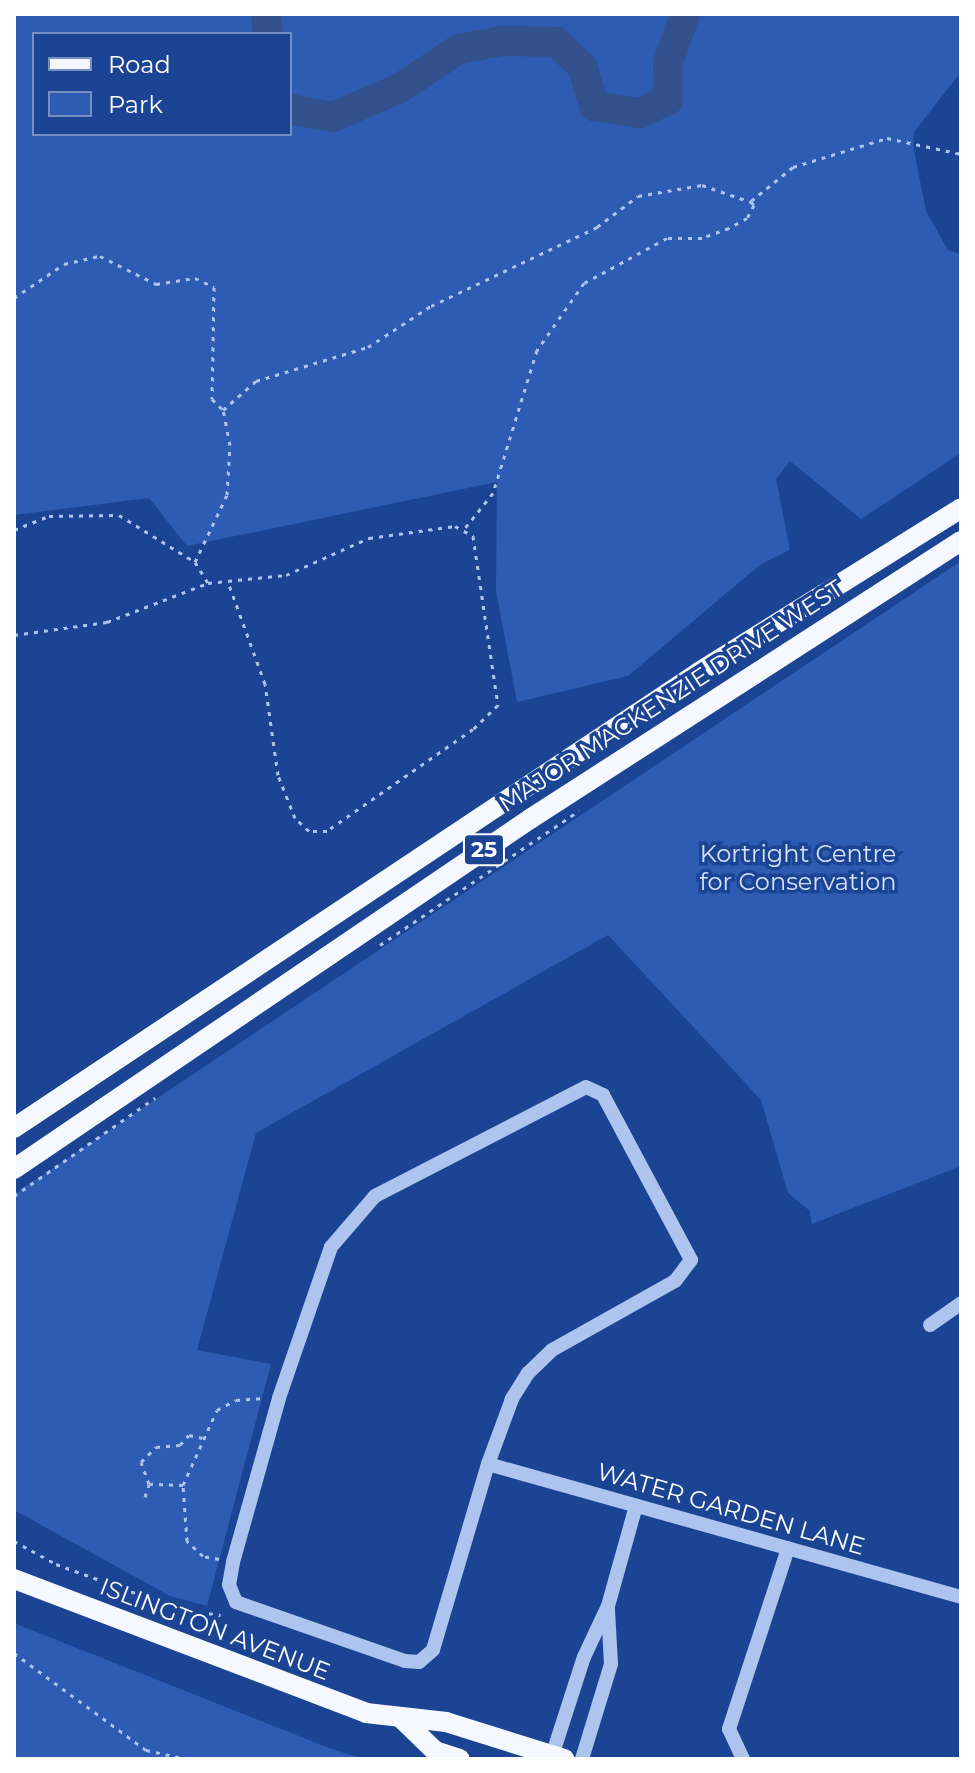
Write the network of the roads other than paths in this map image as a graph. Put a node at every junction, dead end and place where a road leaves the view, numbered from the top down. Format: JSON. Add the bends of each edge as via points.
{"nodes":[{"id":1,"x":961,"y":508,"type":"edge"},
{"id":2,"x":961,"y":541,"type":"edge"},
{"id":3,"x":14,"y":1128,"type":"edge"},
{"id":4,"x":14,"y":1169,"type":"edge"},
{"id":5,"x":961,"y":1303,"type":"edge"},
{"id":6,"x":930,"y":1325,"type":"dead end"},
{"id":7,"x":488,"y":1464,"type":"junction"},
{"id":8,"x":636,"y":1506,"type":"junction"},
{"id":9,"x":788,"y":1548,"type":"junction"},
{"id":10,"x":14,"y":1579,"type":"edge"},
{"id":11,"x":961,"y":1597,"type":"edge"},
{"id":12,"x":608,"y":1606,"type":"junction"},
{"id":13,"x":401,"y":1718,"type":"junction"},
{"id":14,"x":556,"y":1758,"type":"edge"},
{"id":15,"x":460,"y":1759,"type":"edge"},
{"id":16,"x":582,"y":1759,"type":"edge"},
{"id":17,"x":743,"y":1759,"type":"edge"}],
"edges":[{"from":1,"to":3,"type":"main road","name":"MAJOR MACKENZIE DRIVE WEST","number":"25","via":[[699,672]]},
{"from":2,"to":4,"type":"main road","name":"MAJOR MACKENZIE DRIVE WEST","number":"25","via":[[530,819]]},
{"from":5,"to":6,"type":"street"},
{"from":7,"to":7,"type":"street","via":[[433,1650],[419,1662],[236,1602],[229,1585],[233,1562],[279,1398],[331,1247],[375,1196],[586,1087],[603,1095],[691,1260],[675,1281],[552,1350],[528,1373],[512,1399]]},
{"from":7,"to":8,"type":"street","name":"WATER GARDEN LANE"},
{"from":8,"to":9,"type":"street","name":"WATER GARDEN LANE"},
{"from":8,"to":12,"type":"street"},
{"from":9,"to":11,"type":"street","name":"WATER GARDEN LANE"},
{"from":9,"to":17,"type":"street","via":[[729,1729]]},
{"from":10,"to":13,"type":"main road","name":"ISLINGTON AVENUE","via":[[366,1713]]},
{"from":12,"to":14,"type":"street","via":[[584,1657]]},
{"from":12,"to":16,"type":"street","via":[[611,1664]]},
{"from":13,"to":14,"type":"main road","name":"ISLINGTON AVENUE","via":[[446,1722]]},
{"from":13,"to":15,"type":"main road","via":[[435,1751]]}]}
